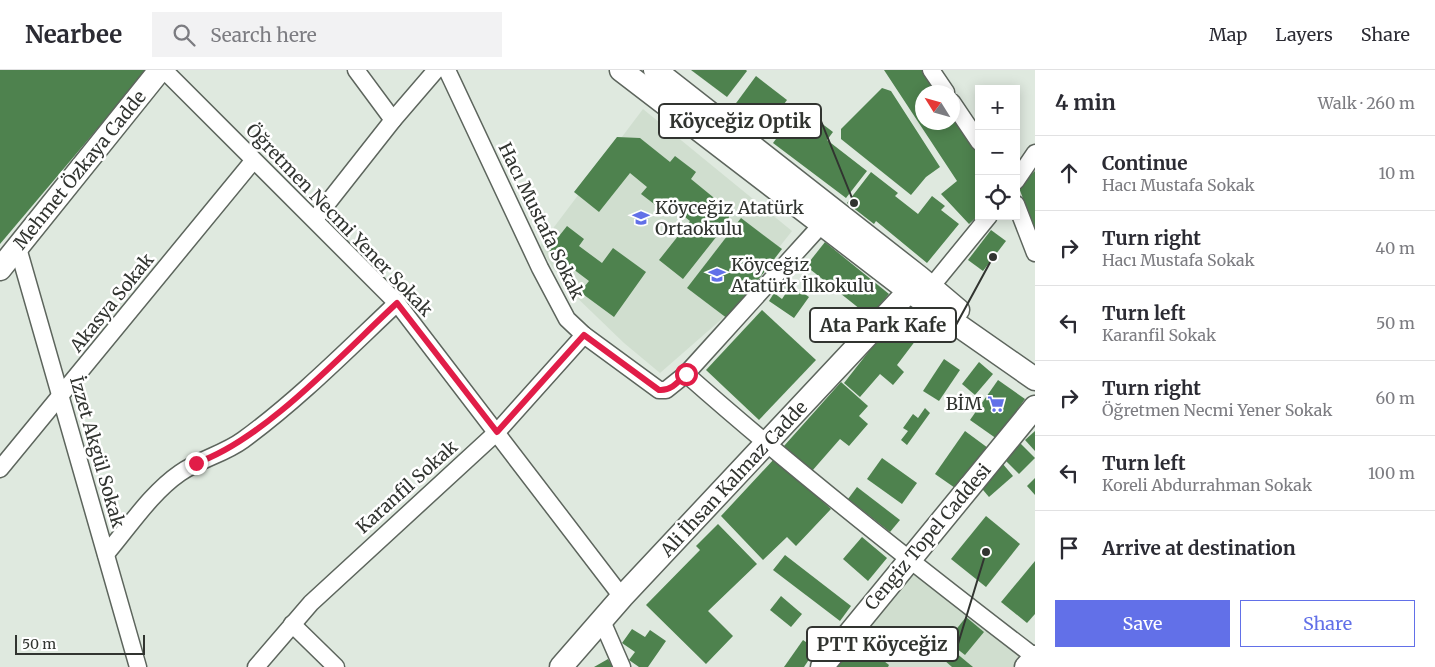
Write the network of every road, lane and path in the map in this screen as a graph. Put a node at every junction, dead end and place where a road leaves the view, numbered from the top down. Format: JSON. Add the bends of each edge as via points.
{"nodes":[{"id":1,"x":162,"y":70,"type":"edge"},
{"id":2,"x":356,"y":70,"type":"edge"},
{"id":3,"x":436,"y":70,"type":"edge"},
{"id":4,"x":447,"y":70,"type":"edge"},
{"id":5,"x":621,"y":70,"type":"edge"},
{"id":6,"x":655,"y":70,"type":"edge"},
{"id":7,"x":931,"y":70,"type":"edge"},
{"id":8,"x":941,"y":85,"type":"edge"},
{"id":9,"x":960,"y":114,"type":"edge"},
{"id":10,"x":393,"y":120,"type":"junction"},
{"id":11,"x":975,"y":136,"type":"edge"},
{"id":12,"x":1035,"y":153,"type":"edge"},
{"id":13,"x":253,"y":161,"type":"junction"},
{"id":14,"x":1020,"y":175,"type":"edge"},
{"id":15,"x":1020,"y":214,"type":"edge"},
{"id":16,"x":315,"y":219,"type":"junction"},
{"id":17,"x":986,"y":220,"type":"edge"},
{"id":18,"x":822,"y":224,"type":"junction"},
{"id":19,"x":18,"y":248,"type":"junction"},
{"id":20,"x":1035,"y":253,"type":"edge"},
{"id":21,"x":0,"y":269,"type":"edge"},
{"id":22,"x":931,"y":287,"type":"junction"},
{"id":23,"x":909,"y":291,"type":"junction"},
{"id":24,"x":397,"y":303,"type":"junction"},
{"id":25,"x":584,"y":335,"type":"junction"},
{"id":26,"x":686,"y":374,"type":"junction"},
{"id":27,"x":1035,"y":378,"type":"edge"},
{"id":28,"x":61,"y":397,"type":"junction"},
{"id":29,"x":1035,"y":407,"type":"edge"},
{"id":30,"x":497,"y":432,"type":"junction"},
{"id":31,"x":767,"y":445,"type":"junction"},
{"id":32,"x":0,"y":469,"type":"edge"},
{"id":33,"x":106,"y":554,"type":"junction"},
{"id":34,"x":908,"y":560,"type":"junction"},
{"id":35,"x":622,"y":597,"type":"junction"},
{"id":36,"x":602,"y":621,"type":"junction"},
{"id":37,"x":292,"y":624,"type":"junction"},
{"id":38,"x":1035,"y":657,"type":"edge"},
{"id":39,"x":138,"y":667,"type":"edge"},
{"id":40,"x":256,"y":667,"type":"edge"},
{"id":41,"x":336,"y":667,"type":"edge"},
{"id":42,"x":561,"y":667,"type":"edge"},
{"id":43,"x":622,"y":667,"type":"edge"},
{"id":44,"x":822,"y":667,"type":"edge"},
{"id":45,"x":1026,"y":667,"type":"edge"}],
"edges":[{"from":1,"to":13,"type":"street","name":"Öğretmen Necmi Yener Sokak"},
{"from":1,"to":19,"type":"street","name":"Mehmet Özkaya Cadde"},
{"from":2,"to":10,"type":"street"},
{"from":3,"to":10,"type":"street"},
{"from":4,"to":25,"type":"street","name":"Hacı Mustafa Sokak","via":[[559,306]]},
{"from":5,"to":18,"type":"street"},
{"from":6,"to":22,"type":"street"},
{"from":7,"to":8,"type":"street"},
{"from":9,"to":11,"type":"street"},
{"from":10,"to":16,"type":"street"},
{"from":12,"to":14,"type":"street"},
{"from":13,"to":16,"type":"street","name":"Öğretmen Necmi Yener Sokak"},
{"from":13,"to":28,"type":"street","name":"Akasya Sokak"},
{"from":15,"to":20,"type":"street"},
{"from":16,"to":24,"type":"street","name":"Öğretmen Necmi Yener Sokak"},
{"from":17,"to":22,"type":"street"},
{"from":18,"to":23,"type":"street"},
{"from":18,"to":26,"type":"street"},
{"from":19,"to":21,"type":"street","name":"Mehmet Özkaya Cadde"},
{"from":19,"to":28,"type":"street","name":"İzzet Akgül Sokak"},
{"from":22,"to":27,"type":"street"},
{"from":23,"to":27,"type":"street"},
{"from":23,"to":31,"type":"street","name":"Ali İhsan Kalmaz Cadde"},
{"from":24,"to":30,"type":"street","name":"Öğretmen Necmi Yener Sokak"},
{"from":24,"to":33,"type":"street","via":[[303,390],[243,440],[169,480]]},
{"from":25,"to":26,"type":"street","name":"Hacı Mustafa Sokak","via":[[659,390],[666,390]]},
{"from":25,"to":30,"type":"street","name":"Karanfil Sokak"},
{"from":26,"to":31,"type":"street"},
{"from":28,"to":32,"type":"street","name":"Akasya Sokak"},
{"from":28,"to":33,"type":"street","name":"İzzet Akgül Sokak"},
{"from":29,"to":34,"type":"street","name":"Cengiz Topel Caddesi"},
{"from":30,"to":35,"type":"street","name":"Öğretmen Necmi Yener Sokak"},
{"from":30,"to":37,"type":"street","name":"Karanfil Sokak","via":[[335,580]]},
{"from":31,"to":34,"type":"street"},
{"from":31,"to":35,"type":"street","name":"Ali İhsan Kalmaz Cadde"},
{"from":33,"to":39,"type":"street","name":"İzzet Akgül Sokak"},
{"from":34,"to":38,"type":"street"},
{"from":34,"to":44,"type":"street","name":"Cengiz Topel Caddesi"},
{"from":35,"to":36,"type":"street","name":"Ali İhsan Kalmaz Cadde"},
{"from":36,"to":42,"type":"street","name":"Ali İhsan Kalmaz Cadde"},
{"from":36,"to":43,"type":"street"},
{"from":37,"to":40,"type":"street","name":"Karanfil Sokak"},
{"from":37,"to":41,"type":"street"},
{"from":38,"to":45,"type":"street"}]}
